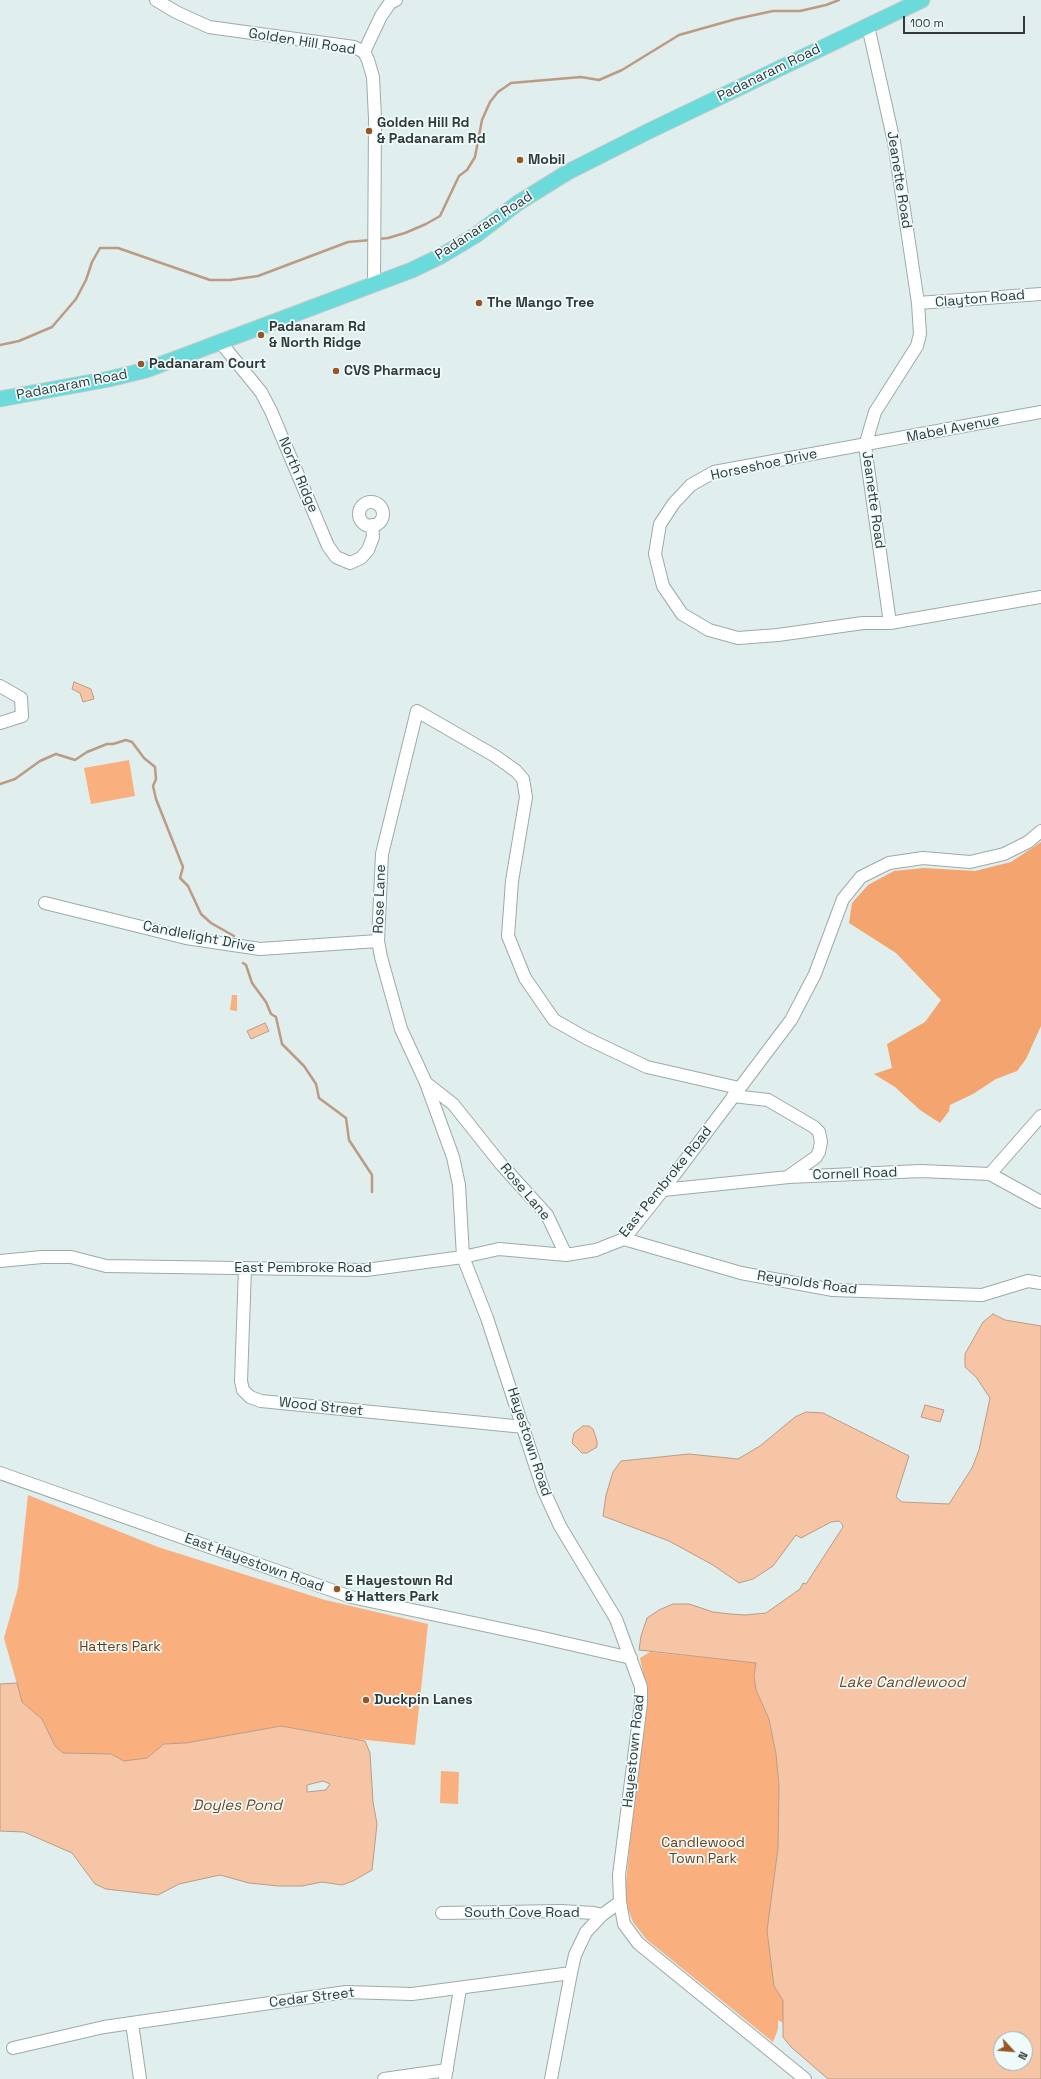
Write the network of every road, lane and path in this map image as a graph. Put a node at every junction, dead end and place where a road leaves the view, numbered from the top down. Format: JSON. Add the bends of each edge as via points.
{"nodes":[{"id":1,"x":156,"y":0,"type":"edge"},
{"id":2,"x":396,"y":0,"type":"edge"},
{"id":3,"x":922,"y":0,"type":"edge"},
{"id":4,"x":868,"y":26,"type":"junction"},
{"id":5,"x":364,"y":52,"type":"junction"},
{"id":6,"x":374,"y":284,"type":"junction"},
{"id":7,"x":1041,"y":294,"type":"edge"},
{"id":8,"x":918,"y":303,"type":"junction"},
{"id":9,"x":221,"y":343,"type":"junction"},
{"id":10,"x":0,"y":399,"type":"edge"},
{"id":11,"x":1041,"y":412,"type":"edge"},
{"id":12,"x":865,"y":446,"type":"junction"},
{"id":13,"x":372,"y":525,"type":"dead end"},
{"id":14,"x":1041,"y":597,"type":"edge"},
{"id":15,"x":890,"y":623,"type":"junction"},
{"id":16,"x":0,"y":686,"type":"edge"},
{"id":17,"x":0,"y":723,"type":"edge"},
{"id":18,"x":1041,"y":831,"type":"edge"},
{"id":19,"x":45,"y":903,"type":"dead end"},
{"id":20,"x":378,"y":941,"type":"junction"},
{"id":21,"x":426,"y":1083,"type":"junction"},
{"id":22,"x":736,"y":1092,"type":"junction"},
{"id":23,"x":1041,"y":1116,"type":"edge"},
{"id":24,"x":990,"y":1174,"type":"junction"},
{"id":25,"x":788,"y":1177,"type":"junction"},
{"id":26,"x":663,"y":1190,"type":"junction"},
{"id":27,"x":1041,"y":1202,"type":"edge"},
{"id":28,"x":624,"y":1240,"type":"junction"},
{"id":29,"x":566,"y":1255,"type":"junction"},
{"id":30,"x":463,"y":1257,"type":"junction"},
{"id":31,"x":0,"y":1261,"type":"edge"},
{"id":32,"x":245,"y":1268,"type":"junction"},
{"id":33,"x":1041,"y":1283,"type":"edge"},
{"id":34,"x":524,"y":1427,"type":"junction"},
{"id":35,"x":0,"y":1473,"type":"edge"},
{"id":36,"x":631,"y":1658,"type":"junction"},
{"id":37,"x":620,"y":1902,"type":"junction"},
{"id":38,"x":442,"y":1913,"type":"dead end"},
{"id":39,"x":602,"y":1915,"type":"junction"},
{"id":40,"x":571,"y":1974,"type":"junction"},
{"id":41,"x":460,"y":1989,"type":"junction"},
{"id":42,"x":132,"y":2023,"type":"junction"},
{"id":43,"x":13,"y":2048,"type":"dead end"},
{"id":44,"x":446,"y":2074,"type":"edge"},
{"id":45,"x":140,"y":2079,"type":"edge"},
{"id":46,"x":384,"y":2079,"type":"edge"},
{"id":47,"x":551,"y":2079,"type":"edge"},
{"id":48,"x":805,"y":2079,"type":"edge"}],
"edges":[{"from":1,"to":5,"type":"street","name":"Golden Hill Road","via":[[209,27],[354,46]]},
{"from":2,"to":5,"type":"street","via":[[390,3],[381,16]]},
{"from":3,"to":4,"type":"main road","name":"Padanaram Road"},
{"from":4,"to":6,"type":"main road","name":"Padanaram Road","via":[[568,172],[442,256]]},
{"from":4,"to":8,"type":"street","name":"Jeanette Road","via":[[894,142]]},
{"from":5,"to":6,"type":"street","name":"Golden Hill Road","via":[[372,77],[375,119]]},
{"from":6,"to":9,"type":"main road","name":"Padanaram Road"},
{"from":7,"to":8,"type":"street","name":"Clayton Road"},
{"from":8,"to":12,"type":"street","name":"Jeanette Road","via":[[920,334],[917,346],[875,412]]},
{"from":9,"to":10,"type":"main road","name":"Padanaram Road","via":[[132,374]]},
{"from":9,"to":13,"type":"street","name":"North Ridge","via":[[261,392],[328,546],[336,557],[350,563],[362,558],[373,537]]},
{"from":11,"to":12,"type":"street","name":"Mabel Avenue"},
{"from":12,"to":15,"type":"street","name":"Jeanette Road"},
{"from":12,"to":15,"type":"street","name":"Horseshoe Drive","via":[[714,472],[691,485],[674,502],[660,524],[655,554],[662,586],[682,614],[709,630],[738,638],[863,623]]},
{"from":14,"to":15,"type":"street"},
{"from":16,"to":17,"type":"street","via":[[21,698],[22,716]]},
{"from":18,"to":22,"type":"street","name":"East Pembroke Road","via":[[1028,842],[1004,854],[970,862],[923,858],[889,863],[862,878],[843,899],[815,974],[791,1020]]},
{"from":19,"to":20,"type":"street","name":"Candlelight Drive","via":[[186,938],[260,950]]},
{"from":20,"to":21,"type":"street","name":"Rose Lane","via":[[401,1029]]},
{"from":20,"to":22,"type":"street","name":"Rose Lane","via":[[382,854],[417,711],[495,756],[523,779],[526,797],[512,881],[508,936],[525,978],[554,1020],[647,1067]]},
{"from":21,"to":29,"type":"street","name":"Rose Lane","via":[[454,1104],[500,1163],[547,1215]]},
{"from":21,"to":30,"type":"street","name":"Rose Lane","via":[[453,1156],[459,1185]]},
{"from":22,"to":25,"type":"street","via":[[768,1100],[819,1132],[821,1142],[816,1157]]},
{"from":22,"to":26,"type":"street","name":"East Pembroke Road"},
{"from":23,"to":24,"type":"street"},
{"from":24,"to":25,"type":"street","name":"Cornell Road","via":[[921,1171]]},
{"from":24,"to":27,"type":"street","name":"Cornell Road"},
{"from":25,"to":26,"type":"street","name":"Cornell Road"},
{"from":26,"to":28,"type":"street","name":"East Pembroke Road"},
{"from":28,"to":29,"type":"street","name":"East Pembroke Road","via":[[596,1250]]},
{"from":28,"to":33,"type":"street","name":"Reynolds Road","via":[[740,1273],[833,1290],[982,1295],[1028,1281]]},
{"from":29,"to":30,"type":"street","name":"East Pembroke Road","via":[[499,1249]]},
{"from":30,"to":32,"type":"street","name":"East Pembroke Road","via":[[366,1270]]},
{"from":30,"to":34,"type":"street","name":"Hayestown Road","via":[[488,1318]]},
{"from":31,"to":32,"type":"street","name":"East Pembroke Road","via":[[71,1257],[106,1266]]},
{"from":32,"to":34,"type":"street","name":"Wood Street","via":[[241,1381],[243,1390],[250,1397],[261,1401]]},
{"from":34,"to":36,"type":"street","name":"Hayestown Road","via":[[543,1489],[560,1526],[616,1620]]},
{"from":35,"to":36,"type":"street","name":"East Hayestown Road","via":[[351,1597]]},
{"from":36,"to":37,"type":"street","name":"Hayestown Road","via":[[641,1687],[641,1703],[621,1857]]},
{"from":37,"to":39,"type":"street"},
{"from":37,"to":48,"type":"street","name":"Hayestown Road","via":[[624,1924],[638,1943]]},
{"from":38,"to":39,"type":"street","name":"South Cove Road","via":[[561,1911]]},
{"from":39,"to":40,"type":"street","via":[[586,1932],[575,1955]]},
{"from":40,"to":41,"type":"street","name":"Cedar Street"},
{"from":40,"to":47,"type":"street"},
{"from":41,"to":42,"type":"street","name":"Cedar Street","via":[[412,1994],[346,1992]]},
{"from":41,"to":44,"type":"street"},
{"from":42,"to":43,"type":"street","name":"Cedar Street"},
{"from":42,"to":45,"type":"street"},
{"from":44,"to":46,"type":"street"}]}
